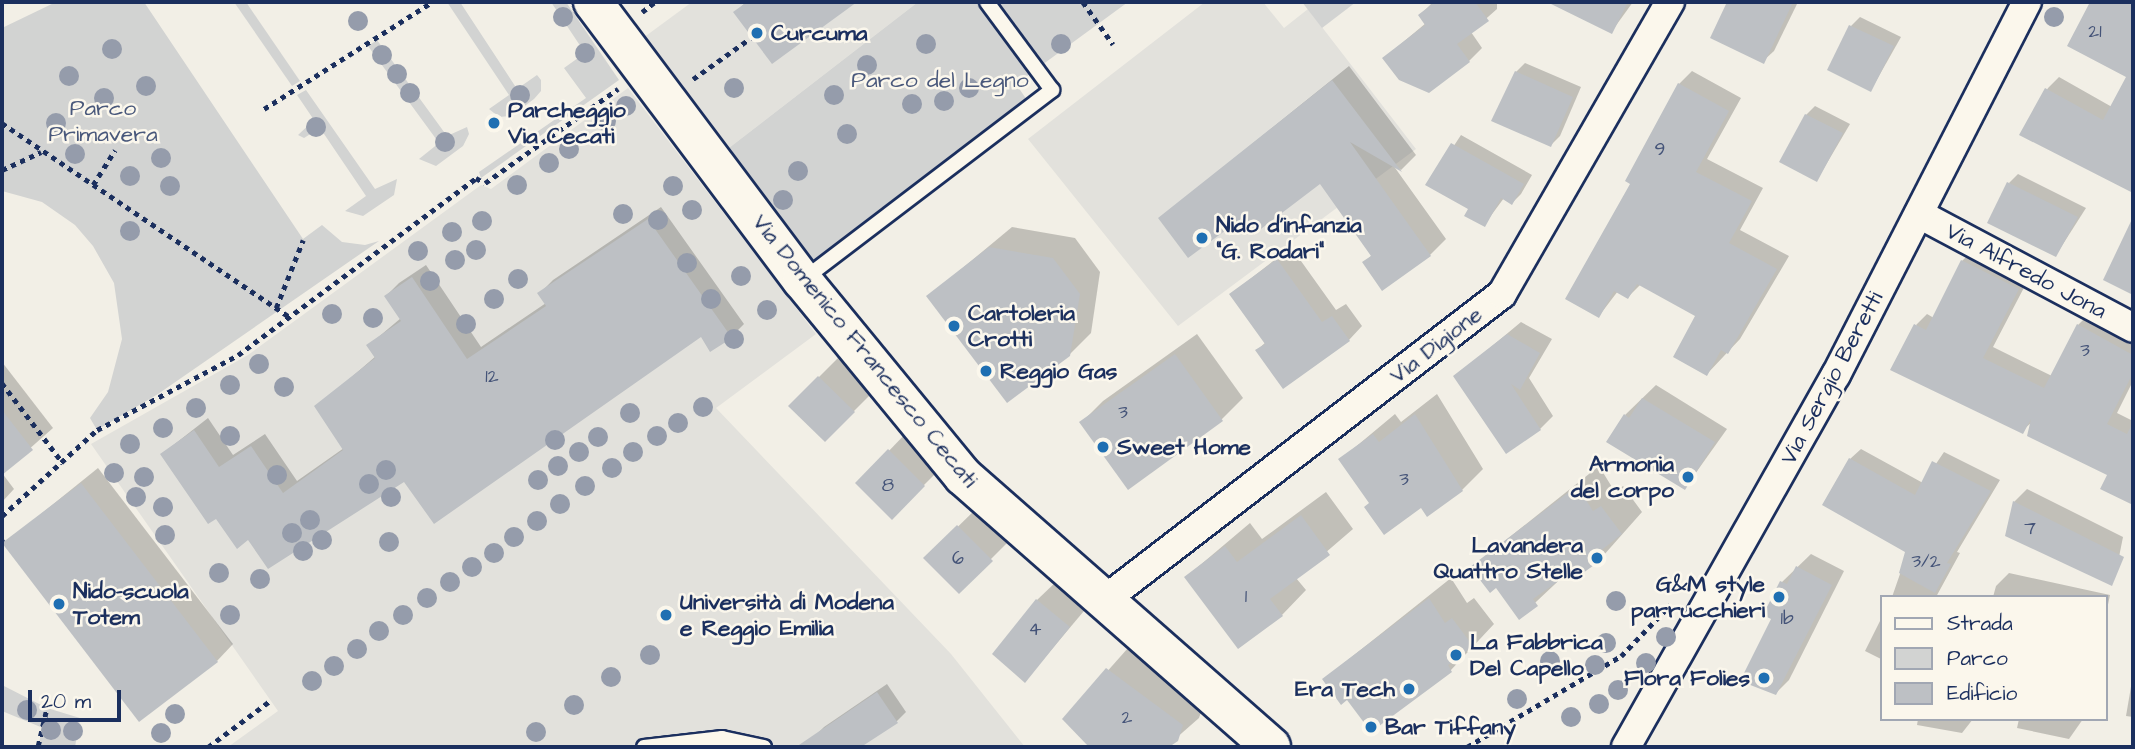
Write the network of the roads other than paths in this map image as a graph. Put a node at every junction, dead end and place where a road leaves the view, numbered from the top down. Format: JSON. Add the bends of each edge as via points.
{"nodes":[{"id":1,"x":593,"y":2,"type":"edge"},
{"id":2,"x":987,"y":2,"type":"edge"},
{"id":3,"x":1670,"y":2,"type":"edge"},
{"id":4,"x":2027,"y":2,"type":"edge"},
{"id":5,"x":1919,"y":214,"type":"junction"},
{"id":6,"x":802,"y":280,"type":"junction"},
{"id":7,"x":2133,"y":328,"type":"edge"},
{"id":8,"x":1103,"y":601,"type":"junction"},
{"id":9,"x":644,"y":747,"type":"edge"},
{"id":10,"x":764,"y":747,"type":"edge"},
{"id":11,"x":1271,"y":747,"type":"edge"},
{"id":12,"x":1626,"y":747,"type":"edge"}],
"edges":[{"from":1,"to":6,"type":"street","name":"Via Domenico Francesco Cecati"},
{"from":2,"to":6,"type":"lane","via":[[1052,90]]},
{"from":3,"to":8,"type":"street","name":"Via Digione","via":[[1502,294]]},
{"from":4,"to":5,"type":"street","name":"Via Sergio Beretti"},
{"from":5,"to":7,"type":"street","name":"Via Alfredo Jona"},
{"from":5,"to":12,"type":"street","name":"Via Sergio Beretti","via":[[1836,375]]},
{"from":6,"to":8,"type":"street","name":"Via Domenico Francesco Cecati","via":[[963,476]]},
{"from":8,"to":11,"type":"street","name":"Via Domenico Francesco Cecati"},
{"from":9,"to":10,"type":"lane","via":[[722,738]]}]}
